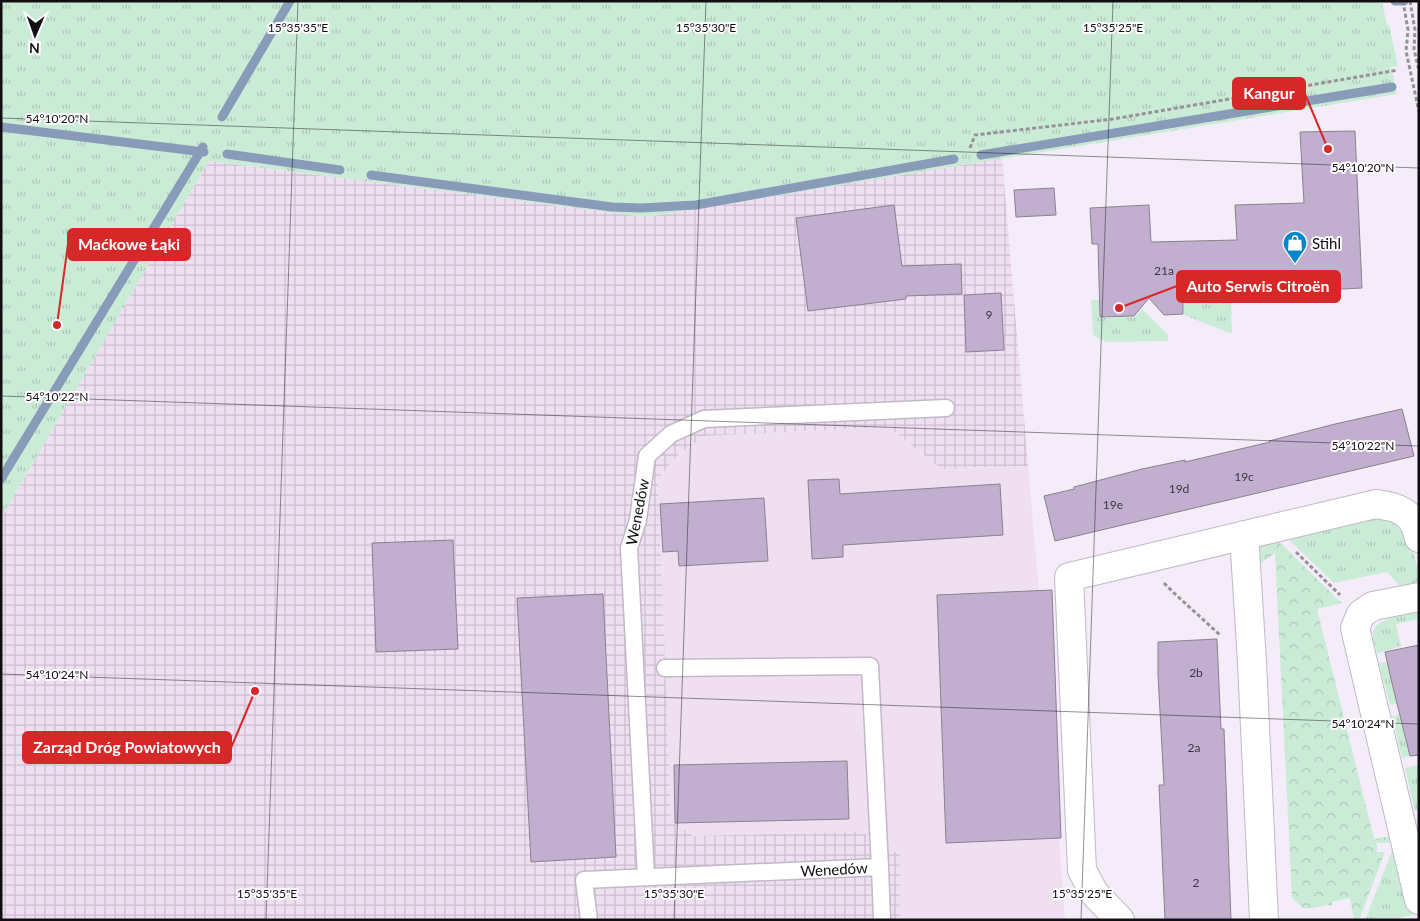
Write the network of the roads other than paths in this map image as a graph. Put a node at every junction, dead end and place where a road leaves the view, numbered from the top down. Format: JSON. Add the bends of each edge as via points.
{"nodes":[{"id":1,"x":946,"y":408,"type":"dead end"},
{"id":2,"x":1244,"y":535,"type":"junction"},
{"id":3,"x":1419,"y":538,"type":"edge"},
{"id":4,"x":1419,"y":597,"type":"edge"},
{"id":5,"x":665,"y":668,"type":"dead end"},
{"id":6,"x":880,"y":867,"type":"junction"},
{"id":7,"x":646,"y":877,"type":"junction"},
{"id":8,"x":1419,"y":900,"type":"edge"},
{"id":9,"x":589,"y":920,"type":"edge"},
{"id":10,"x":882,"y":920,"type":"edge"},
{"id":11,"x":1120,"y":920,"type":"edge"},
{"id":12,"x":1264,"y":920,"type":"edge"}],
"edges":[{"from":1,"to":7,"type":"lane","name":"Wenedów","via":[[704,420],[671,434],[648,456],[638,520],[629,548]]},
{"from":2,"to":3,"type":"street","via":[[1376,504],[1394,506],[1407,514]]},
{"from":2,"to":11,"type":"street","via":[[1069,577],[1082,870],[1094,893]]},
{"from":2,"to":12,"type":"street"},
{"from":4,"to":8,"type":"street","via":[[1373,606],[1361,614],[1355,628]]},
{"from":5,"to":6,"type":"lane","via":[[870,666]]},
{"from":6,"to":7,"type":"lane","name":"Wenedów"},
{"from":6,"to":10,"type":"lane","name":"Wenedów"},
{"from":7,"to":9,"type":"lane","name":"Wenedów","via":[[584,880]]}]}
